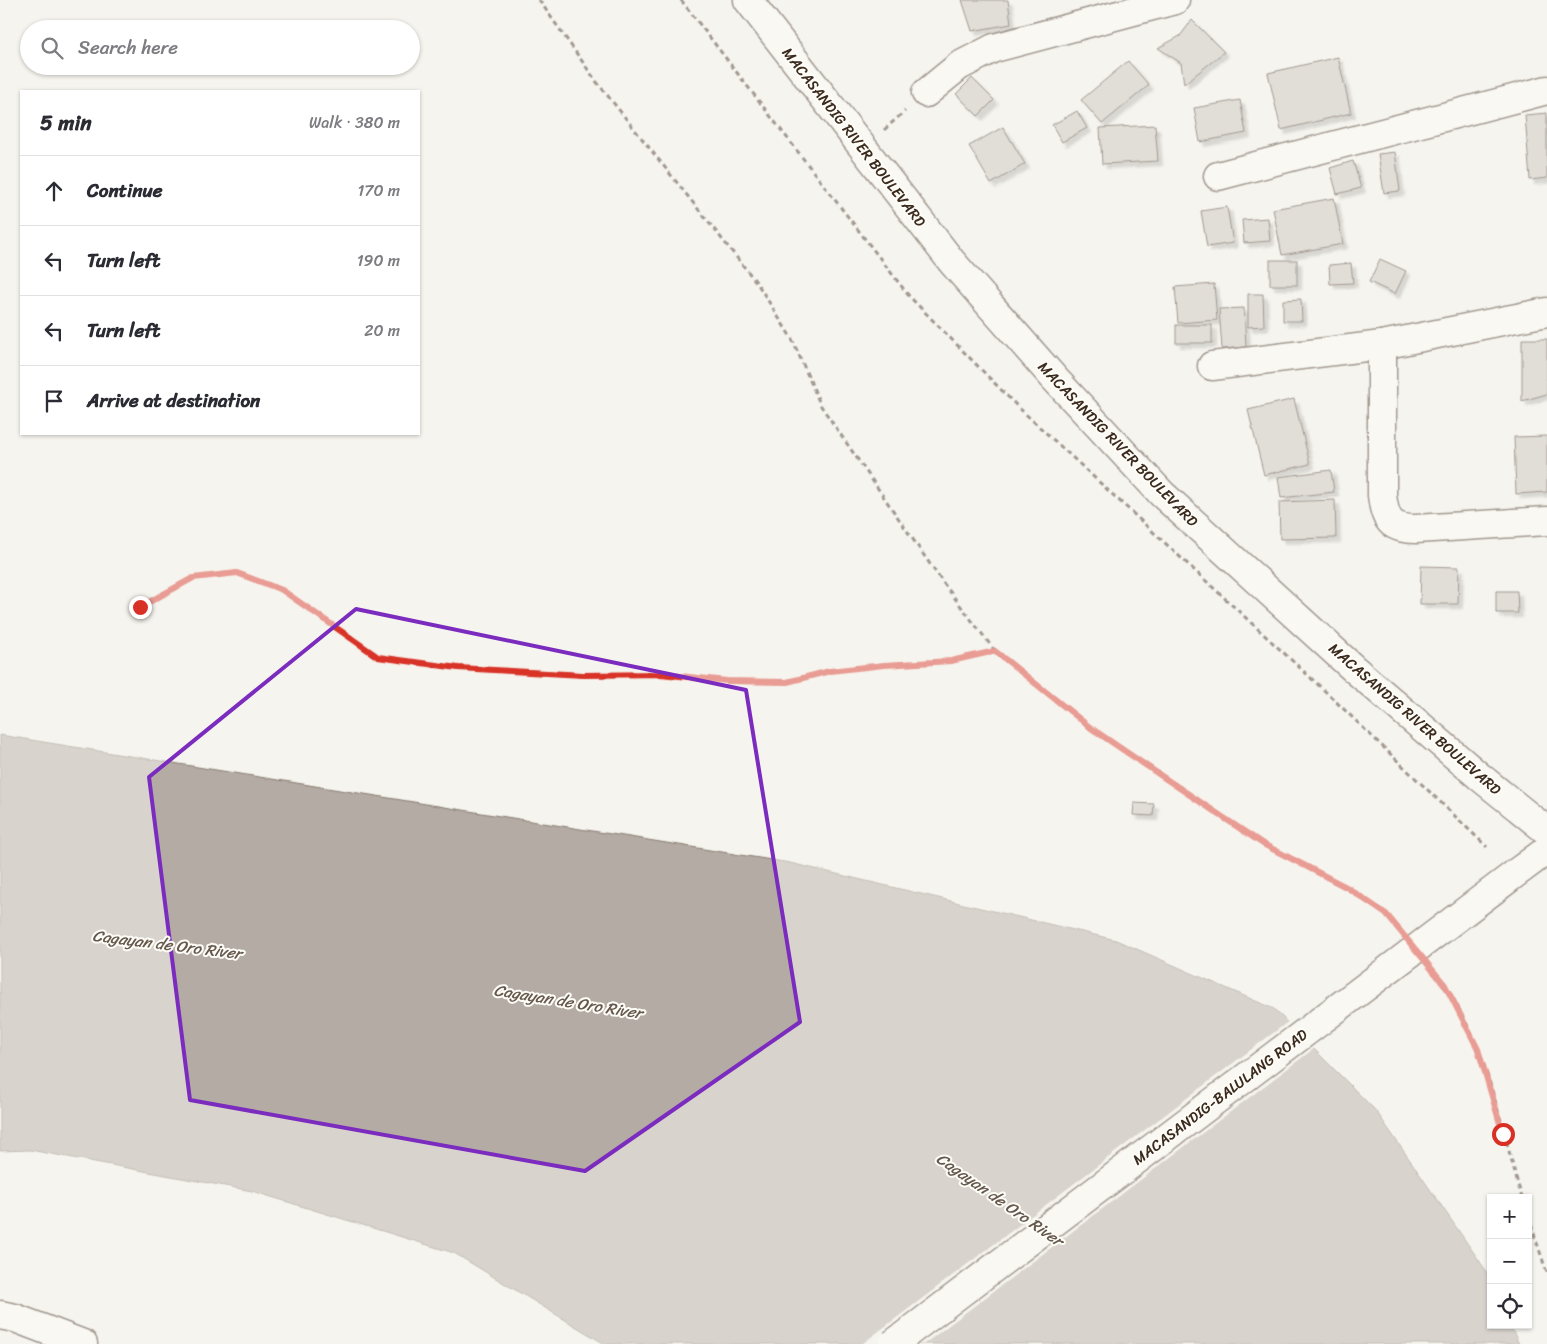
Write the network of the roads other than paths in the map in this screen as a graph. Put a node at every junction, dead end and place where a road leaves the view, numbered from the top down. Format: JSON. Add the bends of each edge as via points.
{"nodes":[{"id":1,"x":748,"y":0,"type":"edge"},
{"id":2,"x":1175,"y":0,"type":"edge"},
{"id":3,"x":1547,"y":90,"type":"edge"},
{"id":4,"x":926,"y":93,"type":"road end"},
{"id":5,"x":1218,"y":176,"type":"dead end"},
{"id":6,"x":1547,"y":312,"type":"edge"},
{"id":7,"x":1382,"y":345,"type":"junction"},
{"id":8,"x":1212,"y":366,"type":"dead end"},
{"id":9,"x":1547,"y":521,"type":"edge"},
{"id":10,"x":1547,"y":831,"type":"edge"},
{"id":11,"x":1547,"y":850,"type":"edge"},
{"id":12,"x":0,"y":1315,"type":"edge"},
{"id":13,"x":83,"y":1344,"type":"edge"},
{"id":14,"x":893,"y":1344,"type":"edge"}],
"edges":[{"from":1,"to":10,"type":"street","name":"MACASANDIG RIVER BOULEVARD","via":[[952,262],[1162,494],[1361,674]]},
{"from":2,"to":4,"type":"street","via":[[994,48],[959,66]]},
{"from":3,"to":5,"type":"street"},
{"from":6,"to":7,"type":"street"},
{"from":7,"to":8,"type":"street"},
{"from":7,"to":9,"type":"street","via":[[1382,496],[1384,511],[1391,524],[1402,529],[1416,529]]},
{"from":11,"to":14,"type":"street","name":"MACASANDIG-BALULANG ROAD","bridge":true},
{"from":12,"to":13,"type":"street"}]}
